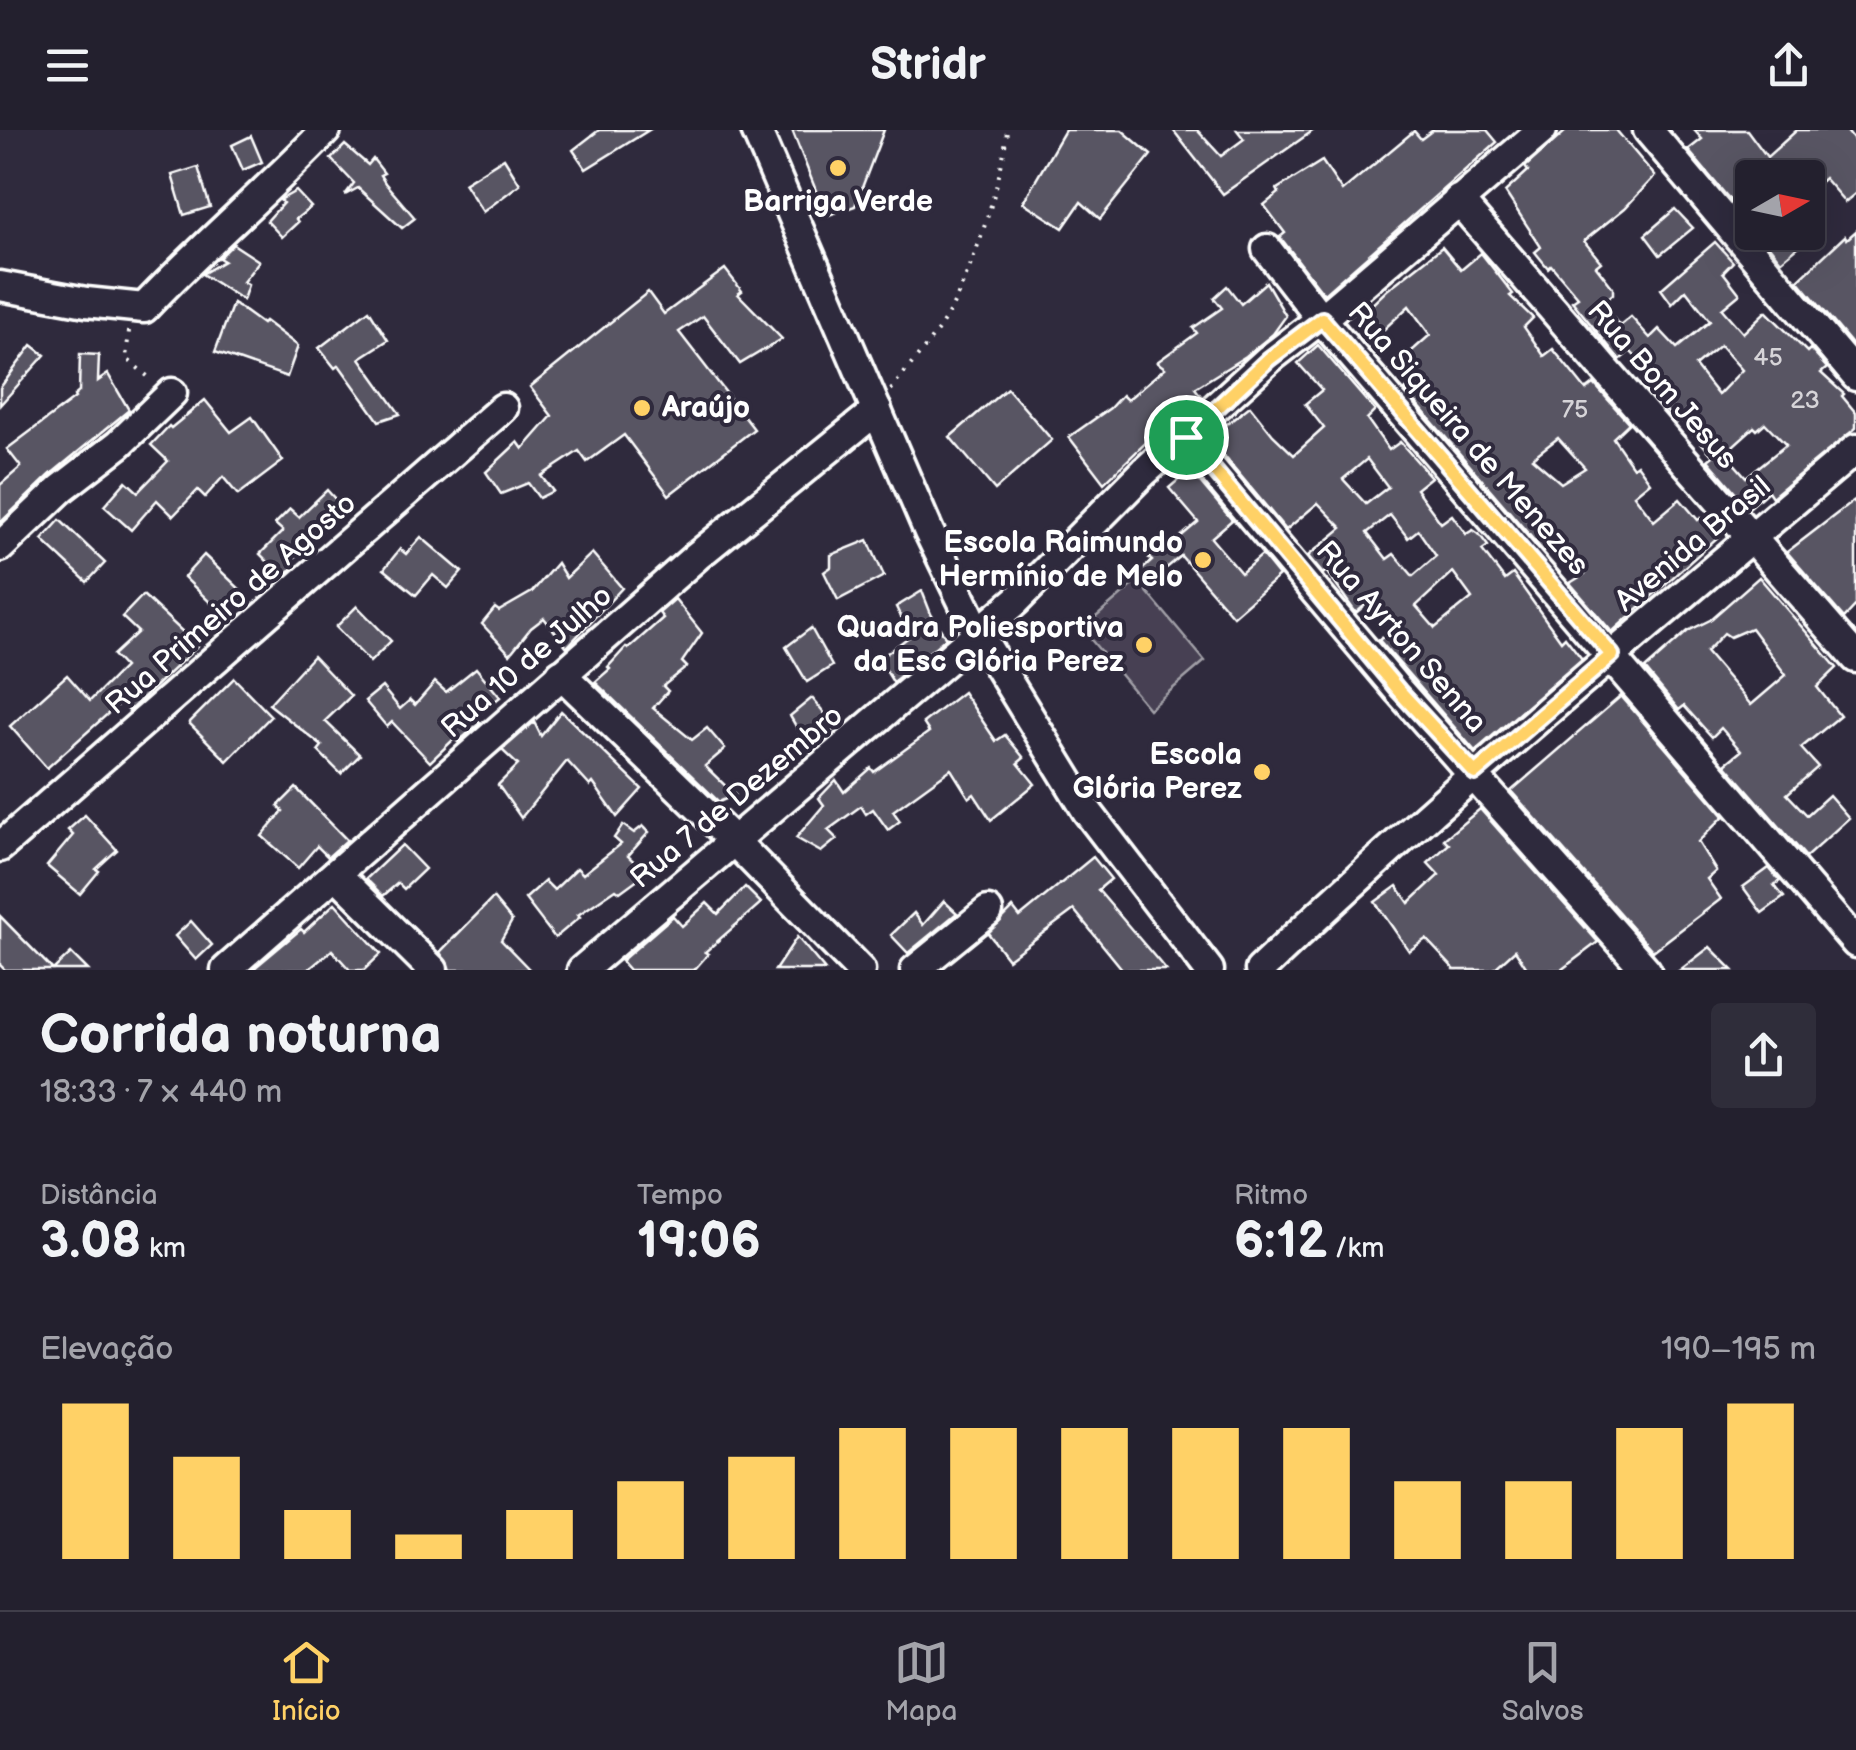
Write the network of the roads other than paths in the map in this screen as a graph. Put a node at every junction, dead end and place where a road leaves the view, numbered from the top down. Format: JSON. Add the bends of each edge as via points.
{"nodes":[{"id":1,"x":326,"y":130,"type":"edge"},
{"id":2,"x":756,"y":130,"type":"edge"},
{"id":3,"x":1542,"y":130,"type":"edge"},
{"id":4,"x":1648,"y":130,"type":"edge"},
{"id":5,"x":1458,"y":200,"type":"junction"},
{"id":6,"x":1267,"y":249,"type":"dead end"},
{"id":7,"x":0,"y":286,"type":"edge"},
{"id":8,"x":1322,"y":319,"type":"junction"},
{"id":9,"x":1856,"y":376,"type":"edge"},
{"id":10,"x":172,"y":394,"type":"road end"},
{"id":11,"x":504,"y":408,"type":"dead end"},
{"id":12,"x":876,"y":410,"type":"junction"},
{"id":13,"x":1186,"y":437,"type":"junction"},
{"id":14,"x":1856,"y":450,"type":"edge"},
{"id":15,"x":1752,"y":537,"type":"junction"},
{"id":16,"x":0,"y":547,"type":"edge"},
{"id":17,"x":978,"y":633,"type":"junction"},
{"id":18,"x":1612,"y":655,"type":"junction"},
{"id":19,"x":1856,"y":658,"type":"edge"},
{"id":20,"x":560,"y":674,"type":"junction"},
{"id":21,"x":1475,"y":773,"type":"junction"},
{"id":22,"x":734,"y":841,"type":"junction"},
{"id":23,"x":0,"y":847,"type":"edge"},
{"id":24,"x":337,"y":875,"type":"junction"},
{"id":25,"x":988,"y":911,"type":"dead end"},
{"id":26,"x":1856,"y":943,"type":"edge"},
{"id":27,"x":226,"y":970,"type":"edge"},
{"id":28,"x":433,"y":970,"type":"edge"},
{"id":29,"x":582,"y":970,"type":"edge"},
{"id":30,"x":860,"y":970,"type":"edge"},
{"id":31,"x":915,"y":970,"type":"edge"},
{"id":32,"x":1209,"y":970,"type":"edge"},
{"id":33,"x":1260,"y":970,"type":"edge"},
{"id":34,"x":1646,"y":970,"type":"edge"}],
"edges":[{"from":1,"to":7,"type":"street","via":[[144,308]]},
{"from":2,"to":12,"type":"street"},
{"from":3,"to":5,"type":"street","name":"Rua 7 de Dezembro"},
{"from":4,"to":9,"type":"street"},
{"from":5,"to":8,"type":"street","name":"Rua 7 de Dezembro"},
{"from":5,"to":15,"type":"street","name":"Rua Bom Jesus"},
{"from":6,"to":8,"type":"street","name":"Rua Siqueira de Menezes"},
{"from":8,"to":13,"type":"street","name":"Rua 7 de Dezembro"},
{"from":8,"to":18,"type":"street","name":"Rua Siqueira de Menezes"},
{"from":10,"to":16,"type":"street"},
{"from":11,"to":23,"type":"street","name":"Rua Primeiro de Agosto"},
{"from":12,"to":17,"type":"street"},
{"from":12,"to":20,"type":"street","name":"Rua 10 de Julho"},
{"from":13,"to":17,"type":"street","name":"Rua 7 de Dezembro"},
{"from":13,"to":21,"type":"street","name":"Rua Ayrton Senna"},
{"from":14,"to":15,"type":"street","name":"Avenida Brasil"},
{"from":15,"to":18,"type":"street","name":"Avenida Brasil"},
{"from":15,"to":19,"type":"street","name":"Rua Bom Jesus"},
{"from":17,"to":22,"type":"street","name":"Rua 7 de Dezembro"},
{"from":17,"to":32,"type":"street","via":[[1088,811]]},
{"from":18,"to":21,"type":"street","name":"Avenida Brasil"},
{"from":18,"to":26,"type":"street","name":"Rua Siqueira de Menezes"},
{"from":20,"to":22,"type":"street"},
{"from":20,"to":24,"type":"street","name":"Rua 10 de Julho"},
{"from":21,"to":33,"type":"street","name":"Avenida Brasil"},
{"from":21,"to":34,"type":"street","name":"Rua Ayrton Senna"},
{"from":22,"to":29,"type":"street","name":"Rua 7 de Dezembro"},
{"from":22,"to":30,"type":"street"},
{"from":24,"to":27,"type":"street","name":"Rua 10 de Julho"},
{"from":24,"to":28,"type":"street"},
{"from":25,"to":31,"type":"street"}]}
